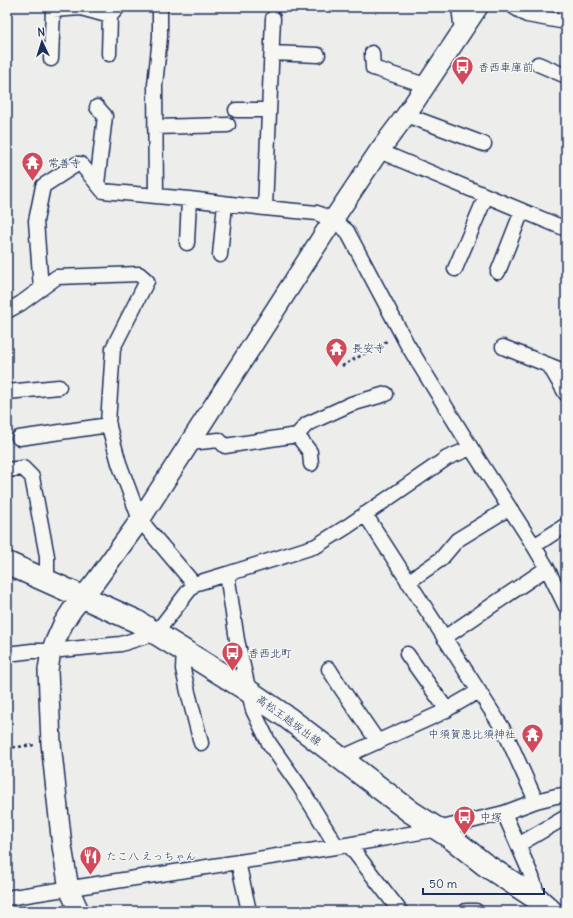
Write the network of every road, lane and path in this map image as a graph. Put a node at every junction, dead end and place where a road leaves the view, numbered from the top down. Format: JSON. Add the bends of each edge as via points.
{"nodes":[{"id":1,"x":160,"y":7,"type":"edge"},
{"id":2,"x":459,"y":7,"type":"edge"},
{"id":3,"x":478,"y":7,"type":"edge"},
{"id":4,"x":514,"y":7,"type":"edge"},
{"id":5,"x":114,"y":12,"type":"edge"},
{"id":6,"x":273,"y":18,"type":"dead end"},
{"id":7,"x":566,"y":22,"type":"edge"},
{"id":8,"x":462,"y":31,"type":"junction"},
{"id":9,"x":372,"y":52,"type":"dead end"},
{"id":10,"x":272,"y":53,"type":"junction"},
{"id":11,"x":109,"y":54,"type":"dead end"},
{"id":12,"x":318,"y":56,"type":"dead end"},
{"id":13,"x":51,"y":59,"type":"dead end"},
{"id":14,"x":538,"y":64,"type":"dead end"},
{"id":15,"x":566,"y":76,"type":"edge"},
{"id":16,"x":425,"y":85,"type":"junction"},
{"id":17,"x":97,"y":107,"type":"dead end"},
{"id":18,"x":236,"y":110,"type":"dead end"},
{"id":19,"x":269,"y":110,"type":"junction"},
{"id":20,"x":406,"y":114,"type":"junction"},
{"id":21,"x":228,"y":124,"type":"dead end"},
{"id":22,"x":155,"y":128,"type":"junction"},
{"id":23,"x":484,"y":144,"type":"dead end"},
{"id":24,"x":379,"y":151,"type":"junction"},
{"id":25,"x":98,"y":184,"type":"junction"},
{"id":26,"x":156,"y":196,"type":"junction"},
{"id":27,"x":486,"y":196,"type":"junction"},
{"id":28,"x":189,"y":199,"type":"junction"},
{"id":29,"x":225,"y":204,"type":"junction"},
{"id":30,"x":265,"y":208,"type":"junction"},
{"id":31,"x":522,"y":211,"type":"junction"},
{"id":32,"x":333,"y":220,"type":"junction"},
{"id":33,"x":566,"y":229,"type":"edge"},
{"id":34,"x":187,"y":243,"type":"dead end"},
{"id":35,"x":220,"y":255,"type":"dead end"},
{"id":36,"x":455,"y":269,"type":"dead end"},
{"id":37,"x":498,"y":272,"type":"dead end"},
{"id":38,"x":41,"y":289,"type":"junction"},
{"id":39,"x":7,"y":311,"type":"edge"},
{"id":40,"x":401,"y":333,"type":"junction"},
{"id":41,"x":503,"y":347,"type":"dead end"},
{"id":42,"x":549,"y":365,"type":"junction"},
{"id":43,"x":342,"y":366,"type":"dead end"},
{"id":44,"x":566,"y":372,"type":"edge"},
{"id":45,"x":59,"y":387,"type":"dead end"},
{"id":46,"x":7,"y":391,"type":"edge"},
{"id":47,"x":386,"y":394,"type":"dead end"},
{"id":48,"x":566,"y":394,"type":"edge"},
{"id":49,"x":109,"y":425,"type":"junction"},
{"id":50,"x":297,"y":435,"type":"junction"},
{"id":51,"x":19,"y":438,"type":"dead end"},
{"id":52,"x":190,"y":443,"type":"junction"},
{"id":53,"x":471,"y":448,"type":"junction"},
{"id":54,"x":311,"y":464,"type":"dead end"},
{"id":55,"x":7,"y":470,"type":"edge"},
{"id":56,"x":509,"y":508,"type":"junction"},
{"id":57,"x":365,"y":514,"type":"junction"},
{"id":58,"x":140,"y":520,"type":"junction"},
{"id":59,"x":566,"y":525,"type":"edge"},
{"id":60,"x":534,"y":546,"type":"junction"},
{"id":61,"x":7,"y":563,"type":"edge"},
{"id":62,"x":547,"y":568,"type":"junction"},
{"id":63,"x":227,"y":574,"type":"junction"},
{"id":64,"x":46,"y":581,"type":"junction"},
{"id":65,"x":408,"y":582,"type":"junction"},
{"id":66,"x":194,"y":584,"type":"junction"},
{"id":67,"x":83,"y":597,"type":"junction"},
{"id":68,"x":566,"y":607,"type":"edge"},
{"id":69,"x":156,"y":633,"type":"junction"},
{"id":70,"x":444,"y":638,"type":"junction"},
{"id":71,"x":50,"y":651,"type":"junction"},
{"id":72,"x":184,"y":651,"type":"junction"},
{"id":73,"x":7,"y":654,"type":"edge"},
{"id":74,"x":407,"y":654,"type":"dead end"},
{"id":75,"x":329,"y":669,"type":"dead end"},
{"id":76,"x":479,"y":691,"type":"junction"},
{"id":77,"x":249,"y":692,"type":"junction"},
{"id":78,"x":447,"y":710,"type":"junction"},
{"id":79,"x":378,"y":742,"type":"junction"},
{"id":80,"x":51,"y":743,"type":"junction"},
{"id":81,"x":201,"y":743,"type":"dead end"},
{"id":82,"x":7,"y":748,"type":"edge"},
{"id":83,"x":341,"y":758,"type":"junction"},
{"id":84,"x":566,"y":796,"type":"edge"},
{"id":85,"x":536,"y":801,"type":"junction"},
{"id":86,"x":504,"y":812,"type":"junction"},
{"id":87,"x":566,"y":817,"type":"edge"},
{"id":88,"x":438,"y":829,"type":"junction"},
{"id":89,"x":518,"y":845,"type":"junction"},
{"id":90,"x":343,"y":846,"type":"junction"},
{"id":91,"x":238,"y":862,"type":"junction"},
{"id":92,"x":69,"y":889,"type":"junction"},
{"id":93,"x":7,"y":898,"type":"edge"},
{"id":94,"x":543,"y":907,"type":"edge"},
{"id":95,"x":79,"y":911,"type":"edge"},
{"id":96,"x":250,"y":911,"type":"edge"},
{"id":97,"x":400,"y":911,"type":"edge"},
{"id":98,"x":466,"y":911,"type":"edge"},
{"id":99,"x":476,"y":911,"type":"edge"}],
"edges":[{"from":1,"to":22,"type":"street","via":[[164,37],[155,85]]},
{"from":2,"to":8,"type":"street"},
{"from":3,"to":8,"type":"street"},
{"from":4,"to":7,"type":"street","via":[[527,15]]},
{"from":5,"to":11,"type":"street"},
{"from":5,"to":13,"type":"street","via":[[81,8],[53,10]]},
{"from":6,"to":10,"type":"street"},
{"from":8,"to":16,"type":"street"},
{"from":9,"to":16,"type":"street","via":[[373,68]]},
{"from":10,"to":12,"type":"street"},
{"from":10,"to":19,"type":"street"},
{"from":14,"to":15,"type":"street"},
{"from":16,"to":20,"type":"street"},
{"from":17,"to":25,"type":"street","via":[[105,116]]},
{"from":18,"to":19,"type":"street"},
{"from":19,"to":30,"type":"street"},
{"from":20,"to":23,"type":"street"},
{"from":20,"to":24,"type":"street"},
{"from":21,"to":22,"type":"street"},
{"from":22,"to":26,"type":"street"},
{"from":24,"to":27,"type":"street"},
{"from":24,"to":32,"type":"street"},
{"from":25,"to":26,"type":"street","via":[[103,191]]},
{"from":25,"to":38,"type":"street","via":[[81,164],[77,164],[43,186],[36,221]]},
{"from":26,"to":28,"type":"street"},
{"from":27,"to":31,"type":"street"},
{"from":27,"to":36,"type":"street"},
{"from":28,"to":29,"type":"street"},
{"from":28,"to":34,"type":"street"},
{"from":29,"to":30,"type":"street"},
{"from":29,"to":35,"type":"street"},
{"from":30,"to":32,"type":"street","via":[[317,213]]},
{"from":31,"to":33,"type":"street"},
{"from":31,"to":37,"type":"street"},
{"from":32,"to":40,"type":"street","via":[[347,231]]},
{"from":32,"to":52,"type":"street"},
{"from":38,"to":39,"type":"street"},
{"from":38,"to":49,"type":"street","via":[[57,277],[139,274],[147,282],[113,348]]},
{"from":40,"to":43,"type":"path"},
{"from":40,"to":53,"type":"street"},
{"from":41,"to":42,"type":"street"},
{"from":42,"to":44,"type":"street"},
{"from":42,"to":48,"type":"street"},
{"from":45,"to":46,"type":"street"},
{"from":47,"to":50,"type":"street","via":[[351,404],[307,424]]},
{"from":49,"to":51,"type":"street"},
{"from":49,"to":58,"type":"street","via":[[119,463]]},
{"from":50,"to":52,"type":"street","via":[[225,446],[219,440]]},
{"from":50,"to":54,"type":"street","via":[[310,452]]},
{"from":52,"to":58,"type":"street"},
{"from":53,"to":56,"type":"street"},
{"from":53,"to":57,"type":"street","via":[[447,458]]},
{"from":55,"to":64,"type":"street","via":[[23,468],[32,477],[47,556]]},
{"from":56,"to":60,"type":"street"},
{"from":56,"to":65,"type":"street","via":[[457,540],[441,559]]},
{"from":57,"to":63,"type":"street","via":[[316,546]]},
{"from":57,"to":65,"type":"street"},
{"from":58,"to":66,"type":"street"},
{"from":58,"to":67,"type":"street"},
{"from":59,"to":60,"type":"street"},
{"from":60,"to":62,"type":"street"},
{"from":61,"to":64,"type":"main road","name":"高松王越坂出線"},
{"from":62,"to":68,"type":"street"},
{"from":62,"to":70,"type":"street"},
{"from":63,"to":66,"type":"street"},
{"from":63,"to":77,"type":"street","via":[[237,640]]},
{"from":64,"to":67,"type":"main road","name":"高松王越坂出線"},
{"from":65,"to":70,"type":"street"},
{"from":66,"to":69,"type":"street"},
{"from":67,"to":69,"type":"main road","name":"高松王越坂出線"},
{"from":67,"to":71,"type":"street","via":[[63,624]]},
{"from":69,"to":71,"type":"street","via":[[121,644]]},
{"from":69,"to":72,"type":"main road","name":"高松王越坂出線"},
{"from":70,"to":76,"type":"street"},
{"from":71,"to":73,"type":"street"},
{"from":71,"to":80,"type":"street","via":[[48,670]]},
{"from":72,"to":77,"type":"main road","name":"高松王越坂出線"},
{"from":72,"to":81,"type":"street","via":[[188,692]]},
{"from":74,"to":78,"type":"street"},
{"from":75,"to":79,"type":"street"},
{"from":76,"to":78,"type":"street"},
{"from":76,"to":85,"type":"street","via":[[505,732]]},
{"from":77,"to":83,"type":"main road","name":"高松王越坂出線"},
{"from":77,"to":90,"type":"street","via":[[253,710],[269,743]]},
{"from":78,"to":79,"type":"street"},
{"from":79,"to":83,"type":"street"},
{"from":80,"to":82,"type":"path"},
{"from":80,"to":92,"type":"street"},
{"from":83,"to":88,"type":"main road","name":"高松王越坂出線","via":[[411,812]]},
{"from":84,"to":85,"type":"street"},
{"from":85,"to":86,"type":"street"},
{"from":86,"to":88,"type":"street"},
{"from":86,"to":89,"type":"street"},
{"from":87,"to":89,"type":"street"},
{"from":88,"to":90,"type":"street"},
{"from":88,"to":94,"type":"main road","name":"高松王越坂出線"},
{"from":89,"to":94,"type":"street"},
{"from":90,"to":91,"type":"street"},
{"from":90,"to":97,"type":"street"},
{"from":91,"to":92,"type":"street"},
{"from":91,"to":96,"type":"street"},
{"from":92,"to":93,"type":"street"},
{"from":92,"to":95,"type":"street"},
{"from":98,"to":99,"type":"street"}]}
